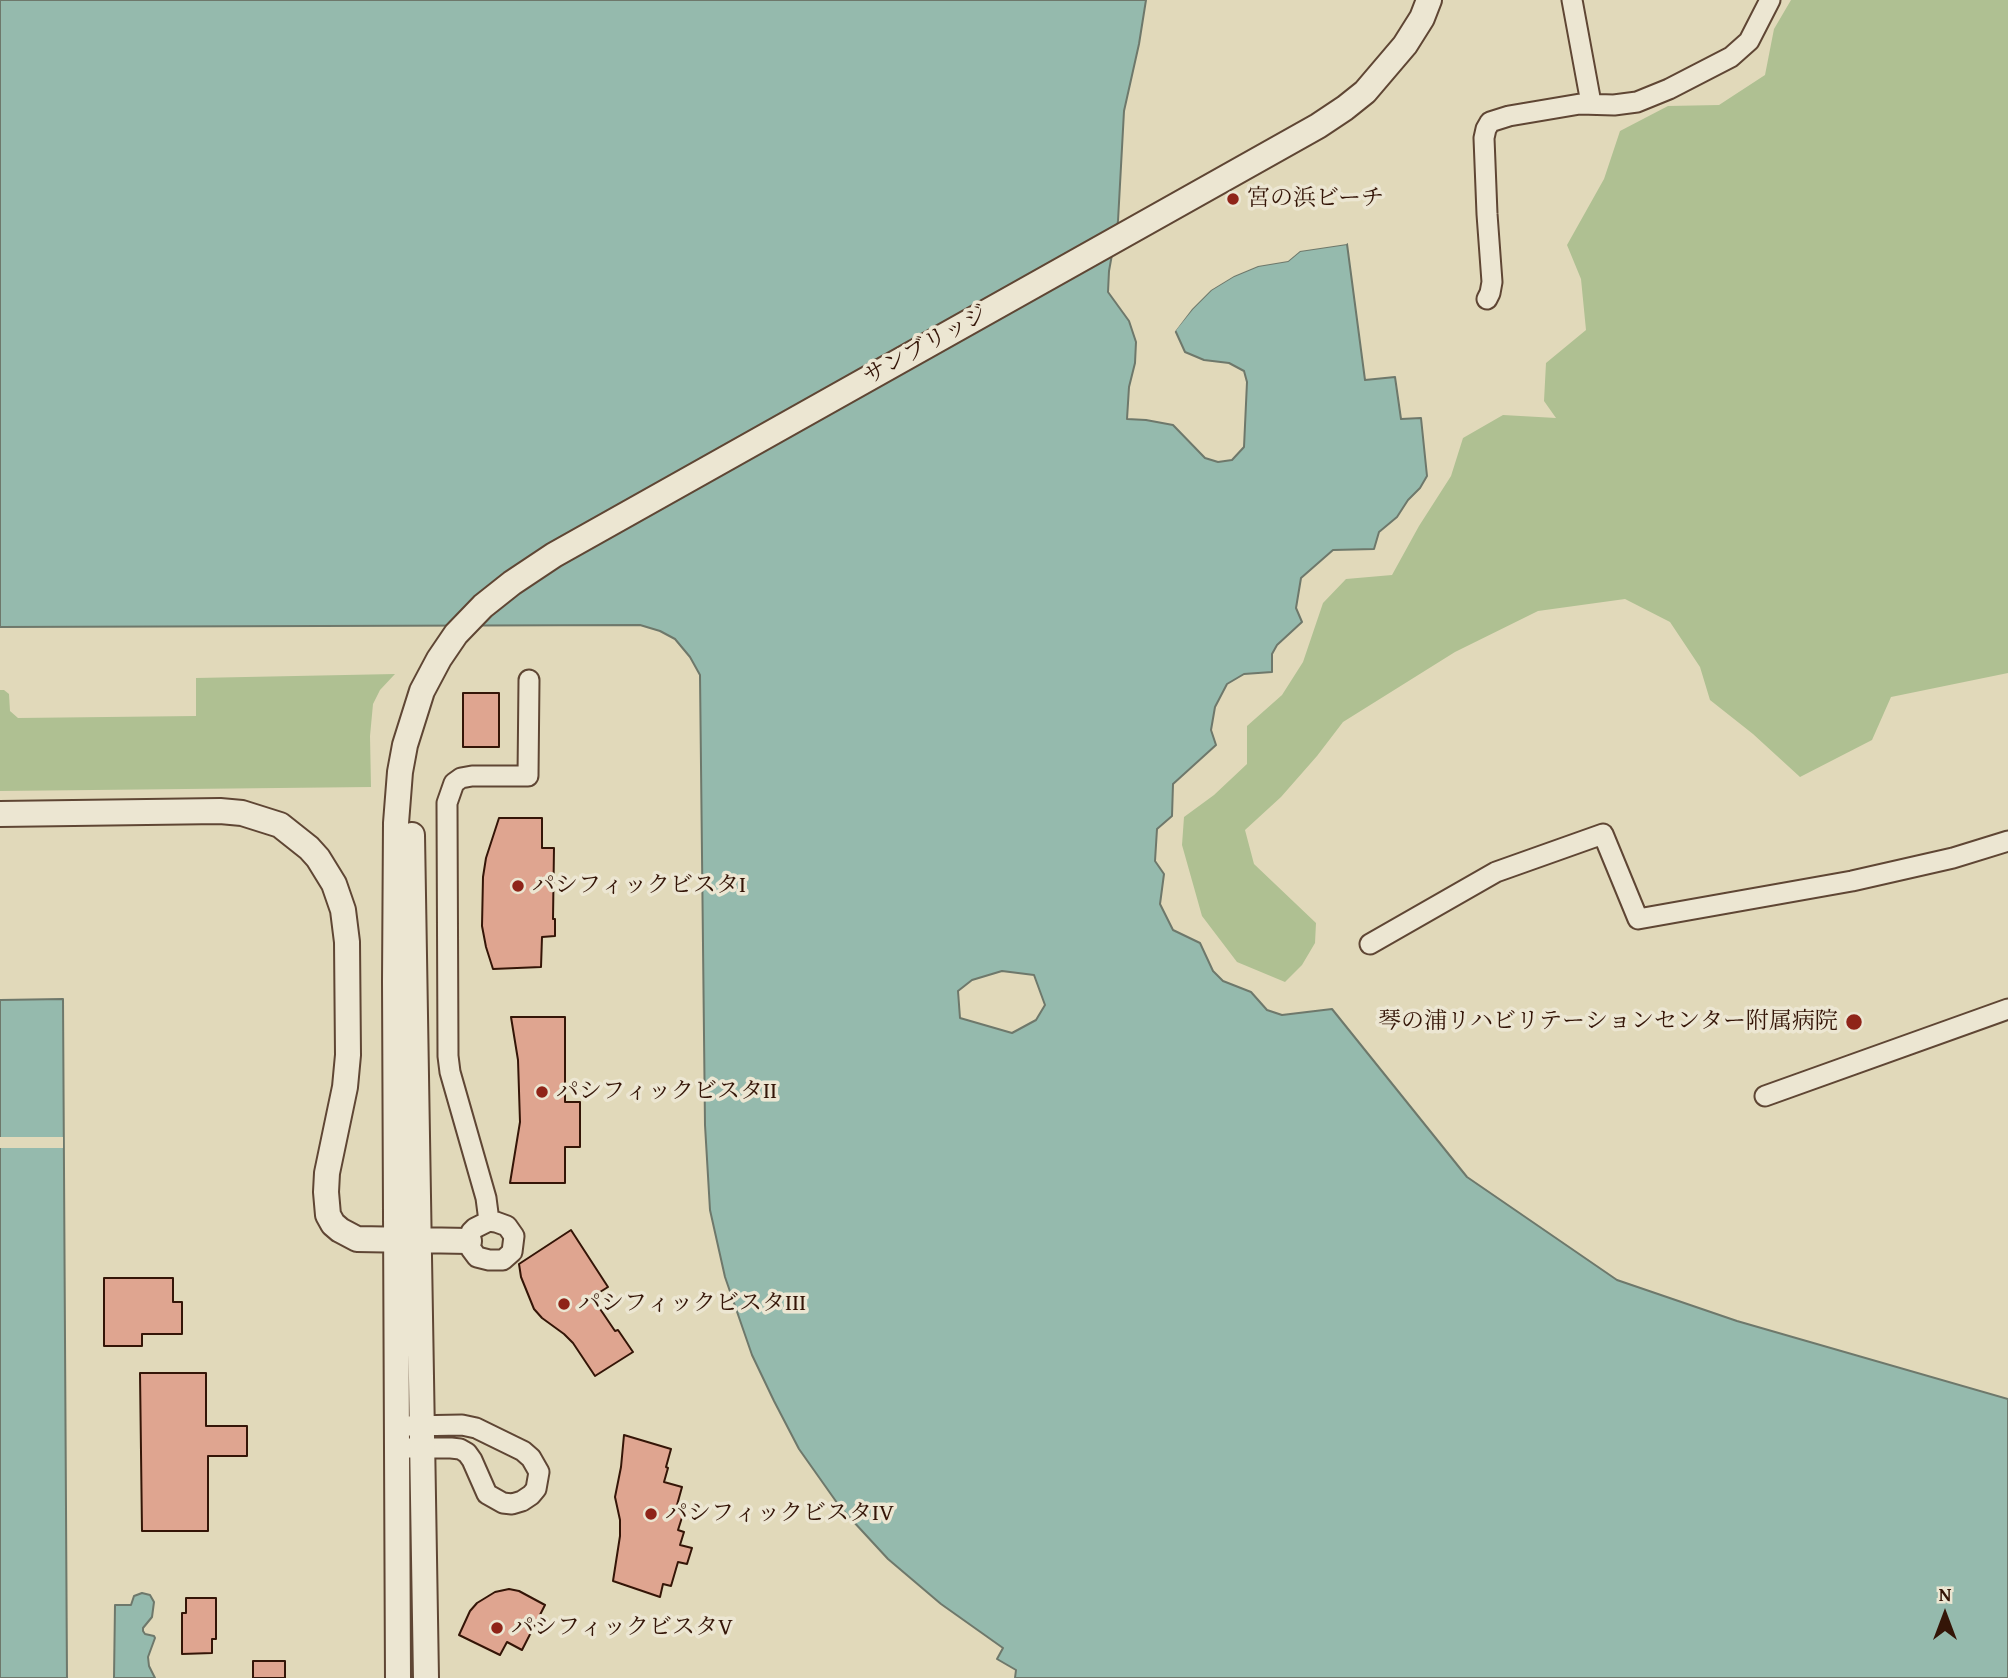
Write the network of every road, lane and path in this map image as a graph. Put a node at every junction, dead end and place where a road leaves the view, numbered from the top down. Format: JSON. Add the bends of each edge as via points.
{"nodes":[{"id":1,"x":1429,"y":0,"type":"edge"},
{"id":2,"x":1572,"y":0,"type":"edge"},
{"id":3,"x":1770,"y":0,"type":"edge"},
{"id":4,"x":1591,"y":103,"type":"junction"},
{"id":5,"x":1487,"y":299,"type":"dead end"},
{"id":6,"x":529,"y":680,"type":"dead end"},
{"id":7,"x":0,"y":814,"type":"edge"},
{"id":8,"x":2008,"y":841,"type":"edge"},
{"id":9,"x":1370,"y":944,"type":"dead end"},
{"id":10,"x":2008,"y":1009,"type":"edge"},
{"id":11,"x":1765,"y":1096,"type":"dead end"},
{"id":12,"x":489,"y":1221,"type":"junction"},
{"id":13,"x":408,"y":1240,"type":"junction"},
{"id":14,"x":469,"y":1241,"type":"junction"},
{"id":15,"x":410,"y":1437,"type":"junction"},
{"id":16,"x":398,"y":1678,"type":"edge"},
{"id":17,"x":426,"y":1678,"type":"edge"}],
"edges":[{"from":1,"to":13,"type":"street","name":"サンブリッジ","via":[[1405,46],[1345,108],[554,555],[483,606],[456,634],[422,691],[411,757]]},
{"from":2,"to":4,"type":"street"},
{"from":3,"to":4,"type":"street","via":[[1749,41],[1731,57],[1637,102]]},
{"from":4,"to":5,"type":"street","via":[[1497,118],[1486,129],[1492,282]]},
{"from":6,"to":12,"type":"street","via":[[528,776],[461,778],[454,783],[447,803],[448,1056]]},
{"from":7,"to":13,"type":"street","via":[[242,813],[279,825],[318,858],[343,910],[349,1003],[345,1087],[327,1172],[328,1214],[333,1224],[357,1240]]},
{"from":8,"to":9,"type":"street","via":[[1852,881],[1638,919],[1604,834],[1496,872]]},
{"from":10,"to":11,"type":"street"},
{"from":12,"to":14,"type":"street","via":[[475,1228]]},
{"from":12,"to":14,"type":"street","via":[[502,1223],[514,1236],[508,1256],[497,1261],[483,1259],[473,1252]]},
{"from":13,"to":14,"type":"street"},
{"from":13,"to":15,"type":"street","name":"サンブリッジ"},
{"from":15,"to":15,"type":"street","via":[[476,1428],[531,1458],[539,1472],[536,1489],[522,1501],[503,1503],[487,1494],[467,1453]]},
{"from":15,"to":16,"type":"street"},
{"from":15,"to":17,"type":"street"}]}
